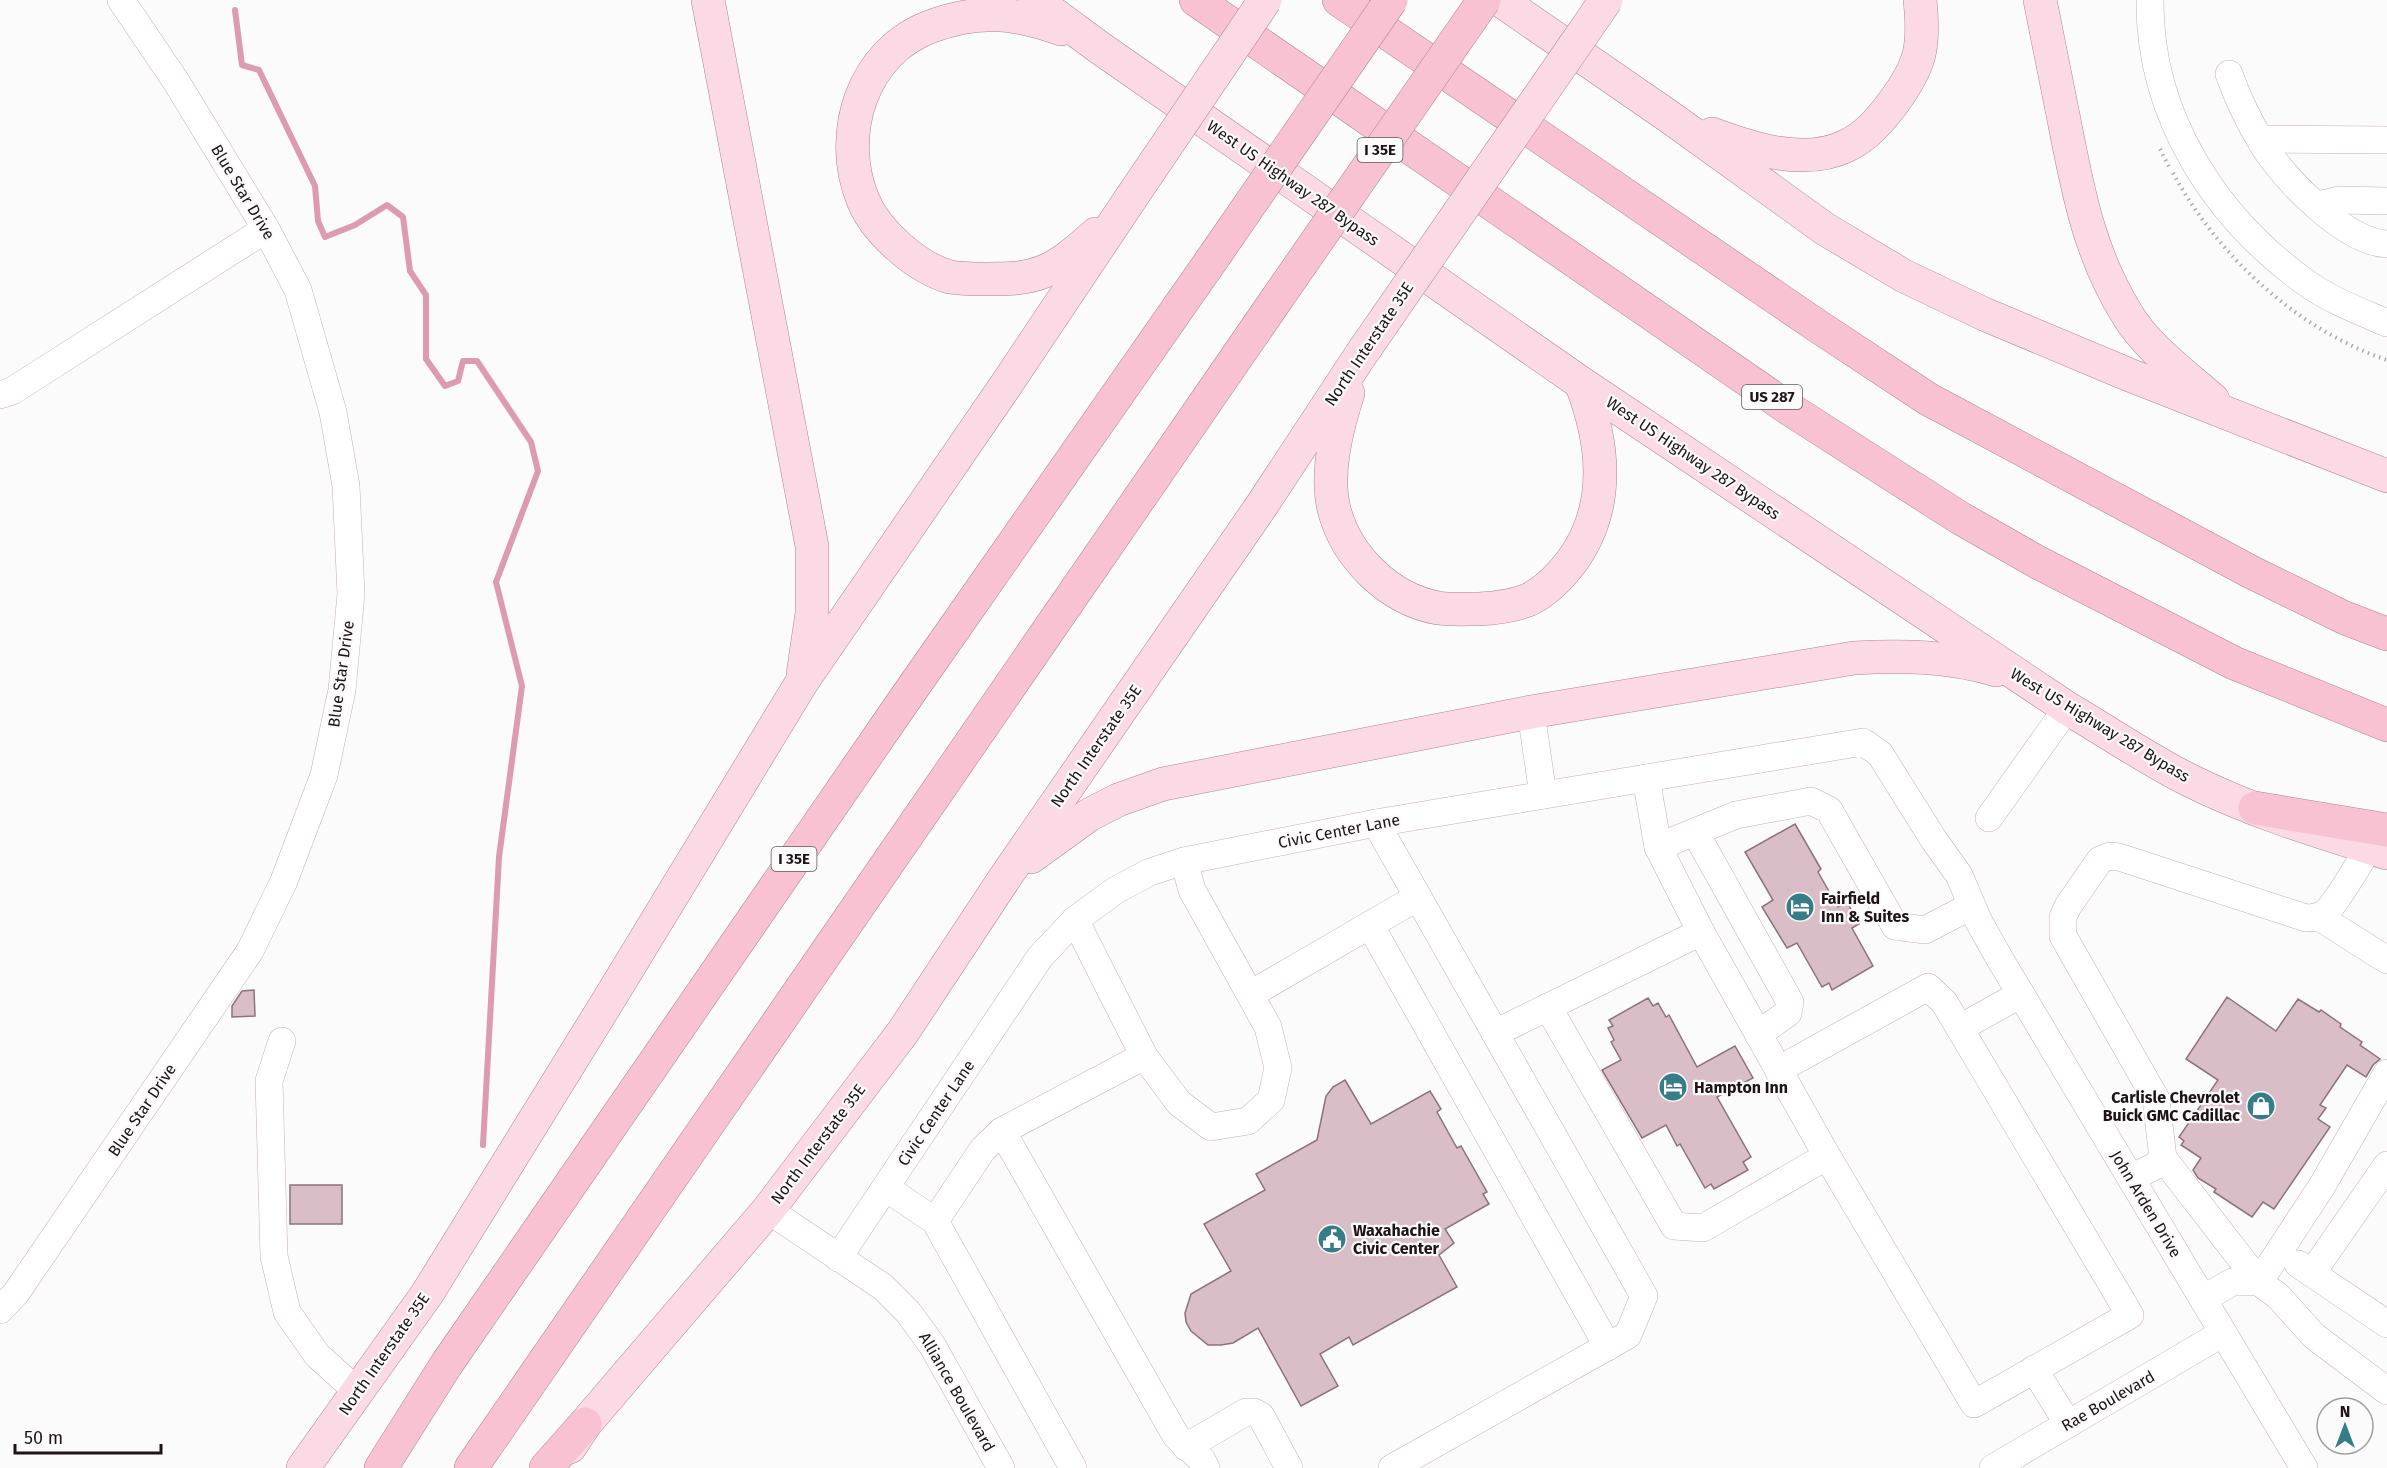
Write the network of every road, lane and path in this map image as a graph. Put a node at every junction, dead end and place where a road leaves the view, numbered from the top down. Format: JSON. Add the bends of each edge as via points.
{"nodes":[{"id":1,"x":121,"y":0,"type":"edge"},
{"id":2,"x":708,"y":0,"type":"edge"},
{"id":3,"x":1035,"y":0,"type":"edge"},
{"id":4,"x":1196,"y":0,"type":"edge"},
{"id":5,"x":1265,"y":0,"type":"edge"},
{"id":6,"x":1339,"y":0,"type":"edge"},
{"id":7,"x":1391,"y":0,"type":"edge"},
{"id":8,"x":1484,"y":0,"type":"edge"},
{"id":9,"x":1500,"y":0,"type":"edge"},
{"id":10,"x":1606,"y":0,"type":"edge"},
{"id":11,"x":1920,"y":0,"type":"edge"},
{"id":12,"x":2040,"y":0,"type":"edge"},
{"id":13,"x":2150,"y":0,"type":"edge"},
{"id":14,"x":1100,"y":48,"type":"junction"},
{"id":15,"x":2229,"y":74,"type":"dead end"},
{"id":16,"x":1671,"y":118,"type":"junction"},
{"id":17,"x":2259,"y":139,"type":"junction"},
{"id":18,"x":2387,"y":140,"type":"edge"},
{"id":19,"x":2387,"y":201,"type":"edge"},
{"id":20,"x":2318,"y":205,"type":"junction"},
{"id":21,"x":1124,"y":207,"type":"junction"},
{"id":22,"x":266,"y":229,"type":"junction"},
{"id":23,"x":2387,"y":244,"type":"edge"},
{"id":24,"x":2387,"y":323,"type":"edge"},
{"id":25,"x":1360,"y":356,"type":"junction"},
{"id":26,"x":1581,"y":383,"type":"junction"},
{"id":27,"x":0,"y":395,"type":"edge"},
{"id":28,"x":2228,"y":414,"type":"junction"},
{"id":29,"x":2387,"y":476,"type":"edge"},
{"id":30,"x":2387,"y":634,"type":"edge"},
{"id":31,"x":2019,"y":676,"type":"junction"},
{"id":32,"x":802,"y":682,"type":"junction"},
{"id":33,"x":2067,"y":708,"type":"junction"},
{"id":34,"x":1531,"y":712,"type":"junction"},
{"id":35,"x":2387,"y":725,"type":"edge"},
{"id":36,"x":1646,"y":778,"type":"junction"},
{"id":37,"x":1543,"y":795,"type":"junction"},
{"id":38,"x":2255,"y":808,"type":"joint"},
{"id":39,"x":1989,"y":818,"type":"dead end"},
{"id":40,"x":1376,"y":823,"type":"junction"},
{"id":41,"x":1695,"y":832,"type":"junction"},
{"id":42,"x":2381,"y":844,"type":"edge"},
{"id":43,"x":1658,"y":847,"type":"junction"},
{"id":44,"x":1184,"y":861,"type":"junction"},
{"id":45,"x":1959,"y":875,"type":"joint"},
{"id":46,"x":1004,"y":879,"type":"junction"},
{"id":47,"x":1418,"y":897,"type":"junction"},
{"id":48,"x":1971,"y":906,"type":"junction"},
{"id":49,"x":2319,"y":917,"type":"junction"},
{"id":50,"x":1075,"y":920,"type":"junction"},
{"id":51,"x":1370,"y":925,"type":"junction"},
{"id":52,"x":1701,"y":932,"type":"junction"},
{"id":53,"x":2387,"y":960,"type":"edge"},
{"id":54,"x":1251,"y":994,"type":"junction"},
{"id":55,"x":2021,"y":994,"type":"junction"},
{"id":56,"x":1548,"y":1007,"type":"junction"},
{"id":57,"x":1960,"y":1028,"type":"junction"},
{"id":58,"x":1495,"y":1033,"type":"junction"},
{"id":59,"x":1758,"y":1034,"type":"junction"},
{"id":60,"x":282,"y":1041,"type":"dead end"},
{"id":61,"x":1144,"y":1056,"type":"junction"},
{"id":62,"x":1778,"y":1070,"type":"junction"},
{"id":63,"x":2387,"y":1073,"type":"edge"},
{"id":64,"x":1002,"y":1131,"type":"junction"},
{"id":65,"x":1827,"y":1156,"type":"junction"},
{"id":66,"x":2163,"y":1158,"type":"junction"},
{"id":67,"x":2387,"y":1165,"type":"edge"},
{"id":68,"x":2131,"y":1178,"type":"junction"},
{"id":69,"x":886,"y":1188,"type":"junction"},
{"id":70,"x":768,"y":1210,"type":"junction"},
{"id":71,"x":935,"y":1221,"type":"junction"},
{"id":72,"x":2280,"y":1251,"type":"junction"},
{"id":73,"x":838,"y":1258,"type":"junction"},
{"id":74,"x":2312,"y":1273,"type":"junction"},
{"id":75,"x":2259,"y":1282,"type":"junction"},
{"id":76,"x":2203,"y":1299,"type":"junction"},
{"id":77,"x":0,"y":1310,"type":"edge"},
{"id":78,"x":2387,"y":1324,"type":"edge"},
{"id":79,"x":2223,"y":1333,"type":"junction"},
{"id":80,"x":1608,"y":1347,"type":"junction"},
{"id":81,"x":2034,"y":1369,"type":"junction"},
{"id":82,"x":2387,"y":1391,"type":"edge"},
{"id":83,"x":358,"y":1392,"type":"junction"},
{"id":84,"x":585,"y":1424,"type":"junction"},
{"id":85,"x":2068,"y":1424,"type":"junction"},
{"id":86,"x":1186,"y":1447,"type":"junction"},
{"id":87,"x":303,"y":1468,"type":"edge"},
{"id":88,"x":381,"y":1468,"type":"edge"},
{"id":89,"x":471,"y":1468,"type":"edge"},
{"id":90,"x":546,"y":1468,"type":"edge"},
{"id":91,"x":555,"y":1468,"type":"edge"},
{"id":92,"x":1001,"y":1468,"type":"edge"},
{"id":93,"x":1073,"y":1468,"type":"edge"},
{"id":94,"x":1206,"y":1468,"type":"edge"},
{"id":95,"x":1290,"y":1468,"type":"edge"},
{"id":96,"x":1392,"y":1468,"type":"edge"},
{"id":97,"x":1993,"y":1468,"type":"edge"},
{"id":98,"x":2304,"y":1468,"type":"edge"}],
"edges":[{"from":1,"to":22,"type":"street","name":"Blue Star Drive"},
{"from":2,"to":32,"type":"main road","via":[[812,546],[812,613]]},
{"from":3,"to":14,"type":"main road","name":"West US Highway 287 Bypass"},
{"from":4,"to":35,"type":"highway","number":"US 287","via":[[1791,410],[1960,518],[2234,663]]},
{"from":5,"to":21,"type":"main road","name":"North Interstate 35E","bridge":true},
{"from":6,"to":30,"type":"highway","via":[[1952,413],[2251,572]]},
{"from":7,"to":88,"type":"highway","number":"I 35E","bridge":true,"via":[[459,1345]]},
{"from":8,"to":89,"type":"highway","number":"I 35E","bridge":true},
{"from":9,"to":16,"type":"main road"},
{"from":10,"to":25,"type":"main road","name":"North Interstate 35E","bridge":true},
{"from":11,"to":16,"type":"main road","via":[[1922,43],[1910,80],[1880,119],[1847,146],[1821,153],[1776,153],[1749,148]]},
{"from":12,"to":28,"type":"main road","via":[[2075,179],[2091,240],[2105,274],[2127,315],[2151,344]]},
{"from":13,"to":24,"type":"street","via":[[2157,67],[2174,121],[2225,209],[2264,249],[2307,283],[2352,309]]},
{"from":14,"to":21,"type":"main road","via":[[1022,16],[986,14],[946,21],[913,34],[888,53],[866,83],[853,129],[855,172],[864,201],[890,239],[928,267],[949,276],[972,279],[1011,279],[1045,271],[1078,249]]},
{"from":14,"to":26,"type":"main road","name":"West US Highway 287 Bypass"},
{"from":15,"to":17,"type":"street"},
{"from":16,"to":28,"type":"main road","via":[[1825,228],[1904,276],[1984,315]]},
{"from":17,"to":18,"type":"street"},
{"from":17,"to":20,"type":"street","via":[[2294,184]]},
{"from":19,"to":20,"type":"street","via":[[2340,200]]},
{"from":20,"to":23,"type":"street","via":[[2358,236]]},
{"from":21,"to":32,"type":"main road","name":"North Interstate 35E"},
{"from":22,"to":27,"type":"street","via":[[108,332]]},
{"from":22,"to":77,"type":"street","name":"Blue Star Drive","via":[[298,290],[333,412],[346,486],[351,594],[342,690],[324,775],[284,880],[250,951],[16,1293]]},
{"from":25,"to":26,"type":"main road","via":[[1336,434],[1334,510],[1348,544],[1370,572],[1402,594],[1439,608],[1491,608],[1529,599],[1560,577],[1579,551],[1594,517],[1601,480],[1595,426]]},
{"from":25,"to":46,"type":"main road","name":"North Interstate 35E"},
{"from":26,"to":31,"type":"main road","name":"West US Highway 287 Bypass"},
{"from":28,"to":29,"type":"main road"},
{"from":31,"to":33,"type":"main road","name":"West US Highway 287 Bypass"},
{"from":31,"to":34,"type":"main road","via":[[1935,657],[1854,658]]},
{"from":32,"to":83,"type":"main road","name":"North Interstate 35E","via":[[427,1294]]},
{"from":33,"to":38,"type":"main road","name":"West US Highway 287 Bypass","via":[[2144,756]]},
{"from":33,"to":39,"type":"street"},
{"from":34,"to":37,"type":"street"},
{"from":34,"to":46,"type":"main road","via":[[1163,784],[1089,814]]},
{"from":36,"to":37,"type":"street","name":"Civic Center Lane"},
{"from":36,"to":43,"type":"street"},
{"from":36,"to":45,"type":"street","name":"Civic Center Lane","via":[[1863,742],[1880,754]]},
{"from":37,"to":40,"type":"street","name":"Civic Center Lane"},
{"from":38,"to":42,"type":"highway"},
{"from":40,"to":44,"type":"street","name":"Civic Center Lane"},
{"from":40,"to":47,"type":"street"},
{"from":41,"to":43,"type":"street"},
{"from":41,"to":48,"type":"street","via":[[1736,816],[1811,801],[1829,810],[1895,926],[1925,930]]},
{"from":41,"to":59,"type":"street","via":[[1790,1002],[1788,1013]]},
{"from":42,"to":49,"type":"street"},
{"from":43,"to":52,"type":"street"},
{"from":44,"to":50,"type":"street","name":"Civic Center Lane","via":[[1150,872],[1116,890]]},
{"from":44,"to":54,"type":"street","via":[[1192,890]]},
{"from":45,"to":48,"type":"street","name":"John Arden Drive"},
{"from":46,"to":70,"type":"main road","name":"North Interstate 35E","via":[[903,1032]]},
{"from":47,"to":51,"type":"street"},
{"from":47,"to":58,"type":"street"},
{"from":48,"to":55,"type":"street","name":"John Arden Drive"},
{"from":49,"to":53,"type":"street"},
{"from":49,"to":66,"type":"street","via":[[2307,918],[2110,856],[2100,860],[2068,906],[2063,917],[2063,936],[2156,1099]]},
{"from":50,"to":61,"type":"street"},
{"from":50,"to":69,"type":"street","name":"Civic Center Lane","via":[[1040,957]]},
{"from":51,"to":54,"type":"street"},
{"from":51,"to":80,"type":"street"},
{"from":52,"to":56,"type":"street"},
{"from":52,"to":59,"type":"street"},
{"from":54,"to":61,"type":"street","via":[[1268,1027],[1278,1068],[1271,1100],[1248,1121],[1210,1126],[1179,1103]]},
{"from":55,"to":57,"type":"street"},
{"from":55,"to":68,"type":"street","name":"John Arden Drive"},
{"from":56,"to":58,"type":"street"},
{"from":56,"to":65,"type":"street","via":[[1674,1226],[1704,1228]]},
{"from":57,"to":62,"type":"street","via":[[1944,1002],[1928,987]]},
{"from":57,"to":81,"type":"street","via":[[2130,1315]]},
{"from":58,"to":80,"type":"street","via":[[1644,1296],[1628,1335]]},
{"from":59,"to":62,"type":"street"},
{"from":60,"to":83,"type":"street","via":[[269,1081],[274,1256],[287,1312],[317,1355]]},
{"from":61,"to":64,"type":"street"},
{"from":62,"to":65,"type":"street"},
{"from":63,"to":72,"type":"street"},
{"from":64,"to":71,"type":"street","via":[[983,1149]]},
{"from":64,"to":86,"type":"street","via":[[1134,1366]]},
{"from":65,"to":81,"type":"street","via":[[1974,1404]]},
{"from":66,"to":68,"type":"street"},
{"from":66,"to":75,"type":"street"},
{"from":67,"to":74,"type":"street"},
{"from":68,"to":76,"type":"street","name":"John Arden Drive"},
{"from":69,"to":71,"type":"street"},
{"from":69,"to":73,"type":"street","name":"Civic Center Lane"},
{"from":70,"to":73,"type":"street","name":"Alliance Boulevard"},
{"from":70,"to":84,"type":"main road","name":"North Interstate 35E"},
{"from":71,"to":93,"type":"street"},
{"from":72,"to":74,"type":"street"},
{"from":72,"to":75,"type":"street"},
{"from":73,"to":92,"type":"street","name":"Alliance Boulevard","via":[[883,1287],[908,1312],[932,1344]]},
{"from":74,"to":78,"type":"street"},
{"from":75,"to":76,"type":"street","via":[[2232,1282]]},
{"from":75,"to":82,"type":"street","via":[[2278,1296],[2314,1336]]},
{"from":76,"to":79,"type":"street","name":"John Arden Drive"},
{"from":79,"to":85,"type":"street","name":"Rae Boulevard"},
{"from":79,"to":98,"type":"street","name":"John Arden Drive"},
{"from":80,"to":96,"type":"street"},
{"from":81,"to":85,"type":"street"},
{"from":83,"to":87,"type":"main road","name":"North Interstate 35E"},
{"from":84,"to":90,"type":"highway"},
{"from":84,"to":91,"type":"main road","name":"North Interstate 35E"},
{"from":85,"to":97,"type":"street","name":"Rae Boulevard"},
{"from":86,"to":94,"type":"street"},
{"from":86,"to":95,"type":"street","via":[[1246,1412],[1254,1412],[1261,1416]]}]}
